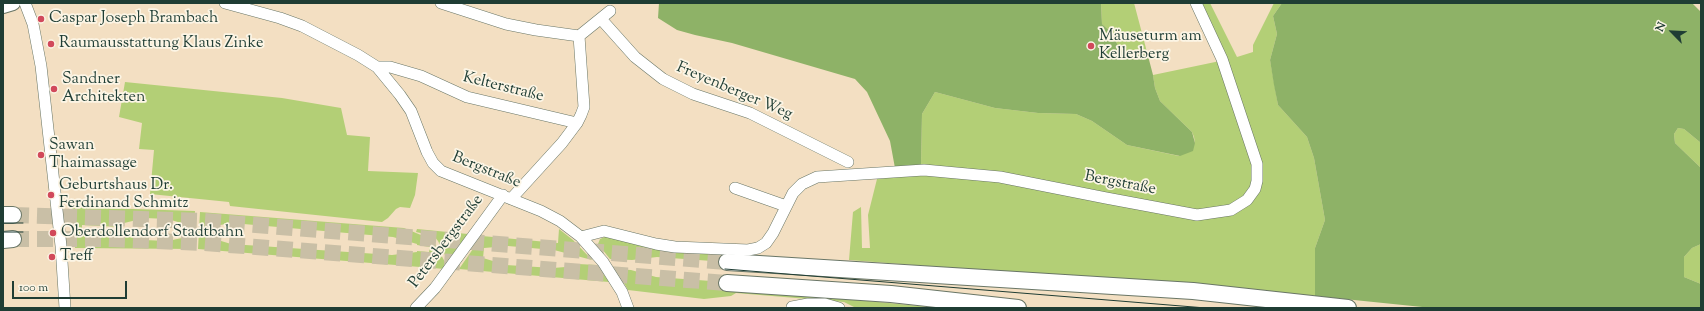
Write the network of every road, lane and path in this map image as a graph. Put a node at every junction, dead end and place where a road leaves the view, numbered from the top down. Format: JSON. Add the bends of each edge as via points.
{"nodes":[{"id":1,"x":14,"y":3,"type":"edge"},
{"id":2,"x":25,"y":3,"type":"edge"},
{"id":3,"x":224,"y":3,"type":"edge"},
{"id":4,"x":440,"y":3,"type":"edge"},
{"id":5,"x":1196,"y":3,"type":"edge"},
{"id":6,"x":3,"y":6,"type":"edge"},
{"id":7,"x":610,"y":11,"type":"dead end"},
{"id":8,"x":601,"y":19,"type":"junction"},
{"id":9,"x":579,"y":36,"type":"junction"},
{"id":10,"x":377,"y":67,"type":"junction"},
{"id":11,"x":577,"y":123,"type":"junction"},
{"id":12,"x":848,"y":162,"type":"dead end"},
{"id":13,"x":735,"y":188,"type":"dead end"},
{"id":14,"x":507,"y":197,"type":"junction"},
{"id":15,"x":786,"y":206,"type":"junction"},
{"id":16,"x":581,"y":237,"type":"junction"},
{"id":17,"x":727,"y":262,"type":"tunnel mouth"},
{"id":18,"x":727,"y":283,"type":"tunnel mouth"},
{"id":19,"x":65,"y":308,"type":"edge"},
{"id":20,"x":416,"y":308,"type":"edge"},
{"id":21,"x":628,"y":308,"type":"edge"},
{"id":22,"x":792,"y":308,"type":"edge"},
{"id":23,"x":838,"y":308,"type":"edge"},
{"id":24,"x":1018,"y":308,"type":"edge"},
{"id":25,"x":1348,"y":308,"type":"edge"}],
"edges":[{"from":1,"to":6,"type":"main road"},
{"from":2,"to":19,"type":"street","via":[[34,24],[42,73]]},
{"from":3,"to":10,"type":"street","name":"Bergstraße","via":[[302,26]]},
{"from":4,"to":9,"type":"street","via":[[506,24]]},
{"from":5,"to":15,"type":"street","name":"Bergstraße","via":[[1222,59],[1257,164],[1258,181],[1255,189],[1240,206],[1231,210],[1198,215],[1000,177],[924,170],[817,177],[802,184]]},
{"from":7,"to":8,"type":"street"},
{"from":8,"to":9,"type":"street"},
{"from":8,"to":12,"type":"street","name":"Freyenberger Weg","via":[[635,58],[663,79],[693,94],[750,113]]},
{"from":9,"to":11,"type":"street","name":"Petersbergstraße","via":[[584,106]]},
{"from":10,"to":11,"type":"street","name":"Kelterstraße","via":[[390,66],[421,76],[467,97]]},
{"from":10,"to":14,"type":"street","name":"Bergstraße","via":[[412,111],[433,163],[441,171]]},
{"from":11,"to":14,"type":"street","name":"Petersbergstraße","via":[[537,171]]},
{"from":13,"to":15,"type":"street"},
{"from":14,"to":16,"type":"street","name":"Bergstraße","via":[[554,218]]},
{"from":14,"to":20,"type":"street","name":"Petersbergstraße","via":[[435,288]]},
{"from":15,"to":16,"type":"street","name":"Bergstraße","via":[[766,243],[748,250],[675,247],[604,231]]},
{"from":16,"to":21,"type":"street","name":"Bergstraße","via":[[604,262],[622,292]]},
{"from":17,"to":25,"type":"highway","via":[[1193,291]]},
{"from":18,"to":24,"type":"highway","via":[[891,294]]},
{"from":22,"to":23,"type":"street","via":[[808,304],[825,304]]}]}
